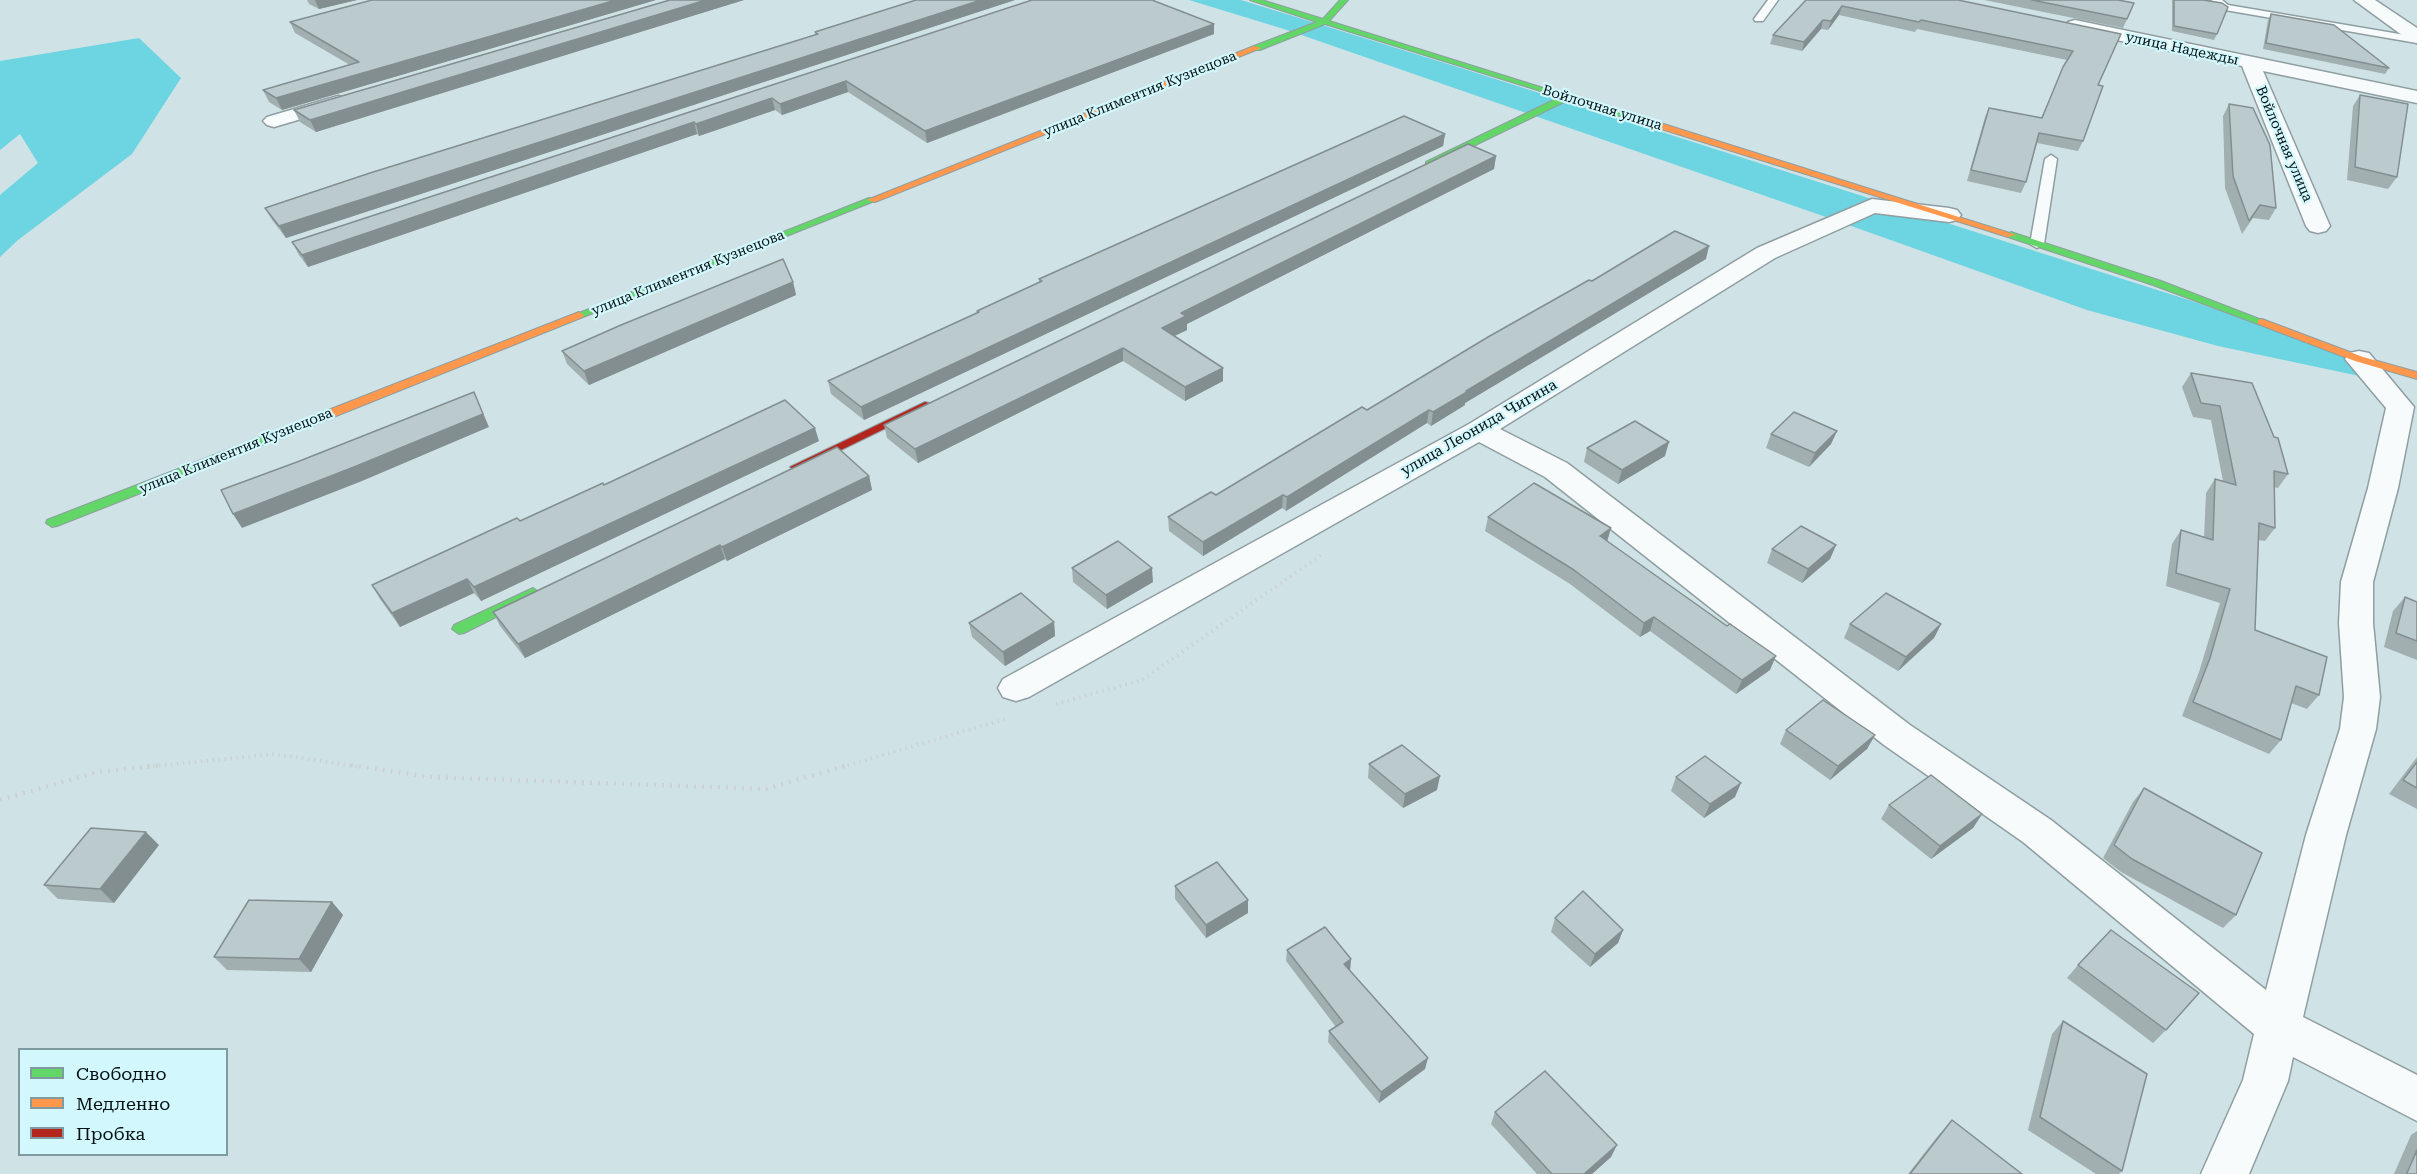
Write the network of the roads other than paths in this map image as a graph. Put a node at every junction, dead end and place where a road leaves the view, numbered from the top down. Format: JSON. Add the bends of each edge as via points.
{"nodes":[{"id":1,"x":1254,"y":0,"type":"edge"},
{"id":2,"x":1344,"y":0,"type":"edge"},
{"id":3,"x":1773,"y":0,"type":"edge"},
{"id":4,"x":2216,"y":0,"type":"edge"},
{"id":5,"x":2363,"y":0,"type":"edge"},
{"id":6,"x":1759,"y":19,"type":"dead end"},
{"id":7,"x":1324,"y":22,"type":"junction"},
{"id":8,"x":2052,"y":22,"type":"edge"},
{"id":9,"x":2417,"y":39,"type":"edge"},
{"id":10,"x":2250,"y":63,"type":"junction"},
{"id":11,"x":1569,"y":97,"type":"junction"},
{"id":12,"x":2417,"y":97,"type":"edge"},
{"id":13,"x":353,"y":98,"type":"edge"},
{"id":14,"x":274,"y":121,"type":"dead end"},
{"id":15,"x":2051,"y":159,"type":"dead end"},
{"id":16,"x":1418,"y":170,"type":"edge"},
{"id":17,"x":1949,"y":215,"type":"junction"},
{"id":18,"x":2318,"y":226,"type":"dead end"},
{"id":19,"x":2037,"y":244,"type":"junction"},
{"id":20,"x":2358,"y":359,"type":"junction"},
{"id":21,"x":2417,"y":376,"type":"edge"},
{"id":22,"x":933,"y":402,"type":"edge"},
{"id":23,"x":1479,"y":430,"type":"junction"},
{"id":24,"x":782,"y":474,"type":"edge"},
{"id":25,"x":52,"y":523,"type":"dead end"},
{"id":26,"x":545,"y":587,"type":"edge"},
{"id":27,"x":459,"y":629,"type":"dead end"},
{"id":28,"x":1018,"y":701,"type":"road end"},
{"id":29,"x":2279,"y":1027,"type":"junction"},
{"id":30,"x":2417,"y":1099,"type":"edge"},
{"id":31,"x":2225,"y":1174,"type":"edge"}],
"edges":[{"from":1,"to":7,"type":"street","name":"Войлочная улица"},
{"from":2,"to":7,"type":"street"},
{"from":3,"to":6,"type":"lane"},
{"from":4,"to":9,"type":"lane","via":[[2225,8]]},
{"from":5,"to":9,"type":"street"},
{"from":7,"to":11,"type":"street","name":"Войлочная улица"},
{"from":7,"to":25,"type":"street","name":"улица Климентия Кузнецова"},
{"from":8,"to":10,"type":"street","name":"улица Надежды"},
{"from":10,"to":12,"type":"street","name":"улица Надежды"},
{"from":10,"to":18,"type":"street","name":"Войлочная улица"},
{"from":11,"to":16,"type":"street"},
{"from":11,"to":17,"type":"street","name":"Войлочная улица"},
{"from":13,"to":14,"type":"street"},
{"from":15,"to":19,"type":"lane"},
{"from":17,"to":19,"type":"street","name":"Войлочная улица"},
{"from":17,"to":23,"type":"street","name":"улица Леонида Чигина","via":[[1872,206],[1766,253]]},
{"from":19,"to":20,"type":"street","name":"Войлочная улица","via":[[2157,283]]},
{"from":20,"to":21,"type":"street","name":"Войлочная улица"},
{"from":20,"to":29,"type":"street","via":[[2400,406],[2357,582],[2362,697],[2358,729],[2326,835]]},
{"from":22,"to":24,"type":"street"},
{"from":23,"to":28,"type":"street","name":"улица Леонида Чигина"},
{"from":23,"to":29,"type":"street","via":[[1565,477],[1897,735],[2037,831]]},
{"from":26,"to":27,"type":"street"},
{"from":29,"to":30,"type":"street"},
{"from":29,"to":31,"type":"street","via":[[2265,1081]]}]}
